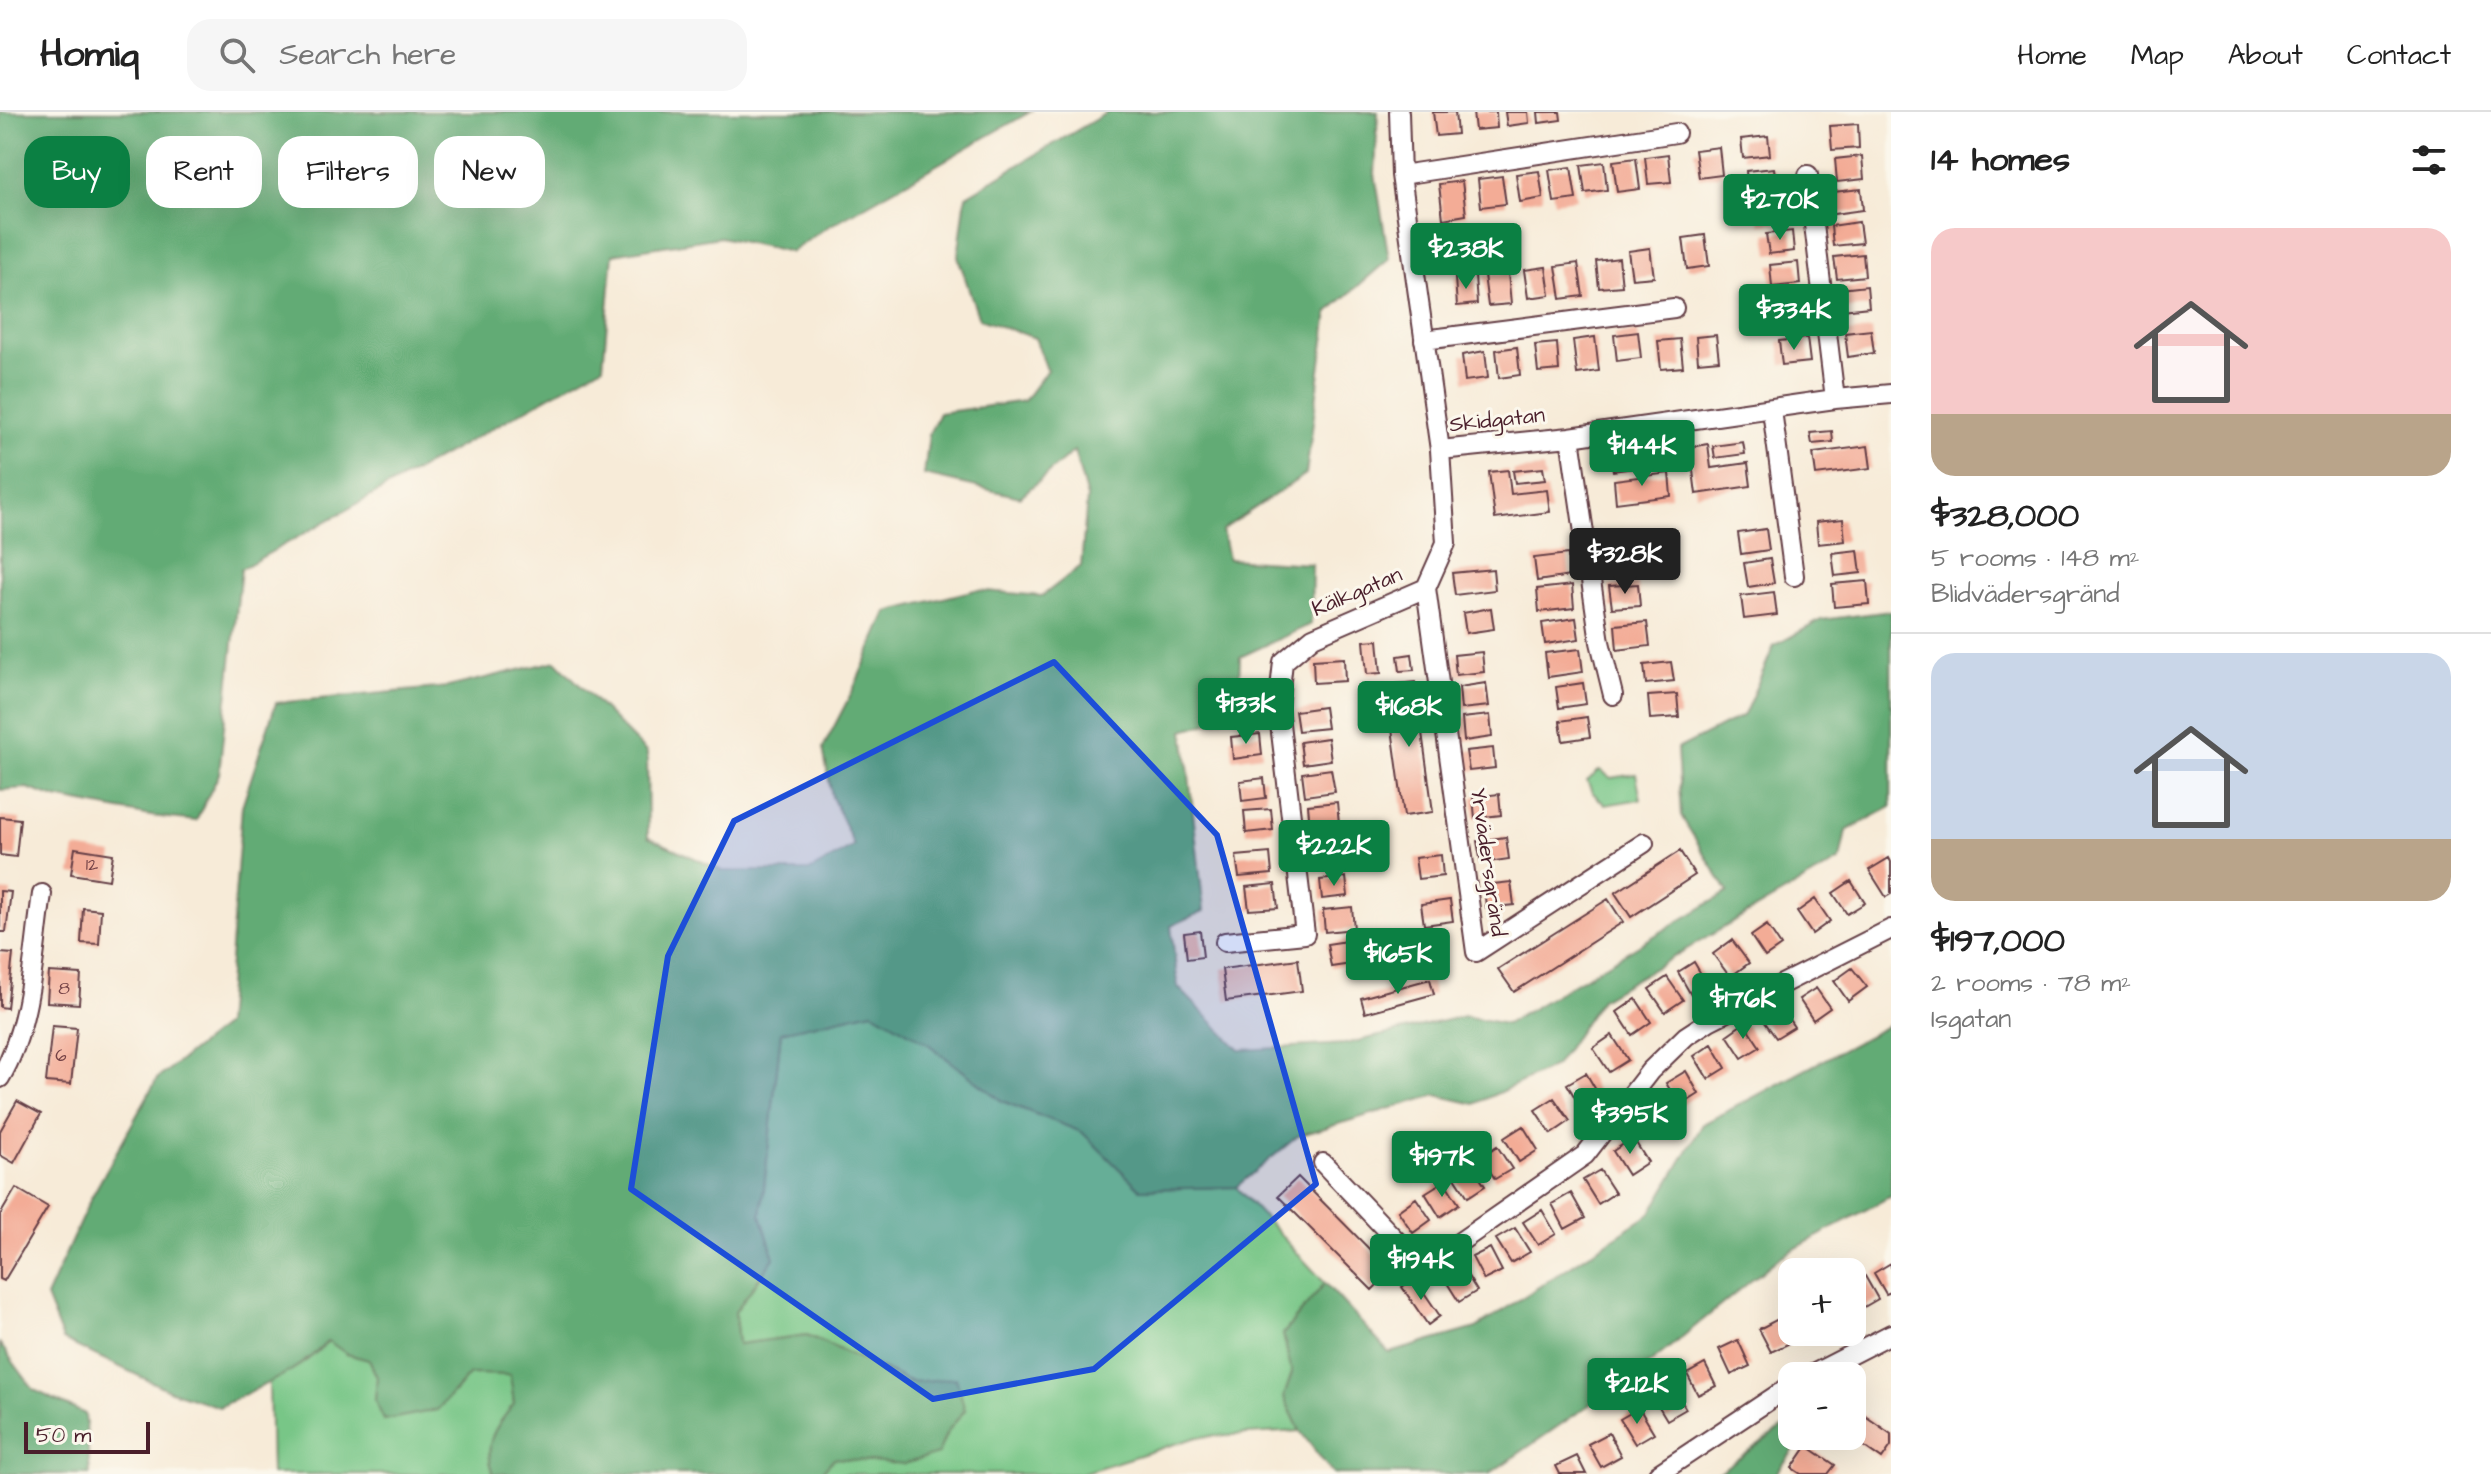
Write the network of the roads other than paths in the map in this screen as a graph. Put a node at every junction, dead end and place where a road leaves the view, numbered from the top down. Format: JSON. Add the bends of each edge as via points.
{"nodes":[{"id":1,"x":1399,"y":112,"type":"edge"},
{"id":2,"x":1676,"y":133,"type":"dead end"},
{"id":3,"x":1401,"y":175,"type":"junction"},
{"id":4,"x":1808,"y":175,"type":"dead end"},
{"id":5,"x":1674,"y":308,"type":"dead end"},
{"id":6,"x":1424,"y":340,"type":"junction"},
{"id":7,"x":1891,"y":394,"type":"edge"},
{"id":8,"x":1835,"y":399,"type":"junction"},
{"id":9,"x":1772,"y":410,"type":"junction"},
{"id":10,"x":1570,"y":437,"type":"junction"},
{"id":11,"x":1440,"y":450,"type":"junction"},
{"id":12,"x":1794,"y":576,"type":"dead end"},
{"id":13,"x":1426,"y":588,"type":"junction"},
{"id":14,"x":1613,"y":695,"type":"dead end"},
{"id":15,"x":1644,"y":843,"type":"dead end"},
{"id":16,"x":42,"y":894,"type":"dead end"},
{"id":17,"x":1891,"y":929,"type":"edge"},
{"id":18,"x":1225,"y":942,"type":"dead end"},
{"id":19,"x":0,"y":1078,"type":"edge"},
{"id":20,"x":1323,"y":1163,"type":"dead end"},
{"id":21,"x":1891,"y":1334,"type":"edge"},
{"id":22,"x":1836,"y":1362,"type":"edge"},
{"id":23,"x":1778,"y":1394,"type":"edge"},
{"id":24,"x":1658,"y":1474,"type":"edge"}],
"edges":[{"from":1,"to":3,"type":"street","name":"Kälkgatan"},
{"from":2,"to":3,"type":"street"},
{"from":3,"to":6,"type":"street","name":"Kälkgatan"},
{"from":4,"to":8,"type":"street"},
{"from":5,"to":6,"type":"street"},
{"from":6,"to":11,"type":"street","name":"Kälkgatan"},
{"from":7,"to":8,"type":"street","name":"Skidgatan"},
{"from":8,"to":9,"type":"street","name":"Skidgatan"},
{"from":9,"to":10,"type":"street","name":"Skidgatan"},
{"from":9,"to":12,"type":"street"},
{"from":10,"to":11,"type":"street","name":"Skidgatan"},
{"from":10,"to":14,"type":"street","via":[[1600,642]]},
{"from":11,"to":13,"type":"street","name":"Kälkgatan","via":[[1446,543]]},
{"from":13,"to":15,"type":"street","name":"Yrvädersgränd","via":[[1476,952]]},
{"from":13,"to":18,"type":"street","name":"Kälkgatan","via":[[1313,637],[1283,662],[1278,707],[1305,934]]},
{"from":16,"to":19,"type":"street","via":[[25,1016]]},
{"from":17,"to":20,"type":"street","via":[[1686,1036],[1650,1071],[1585,1155],[1428,1261],[1409,1254]]},
{"from":21,"to":22,"type":"street"},
{"from":23,"to":24,"type":"street"}]}
